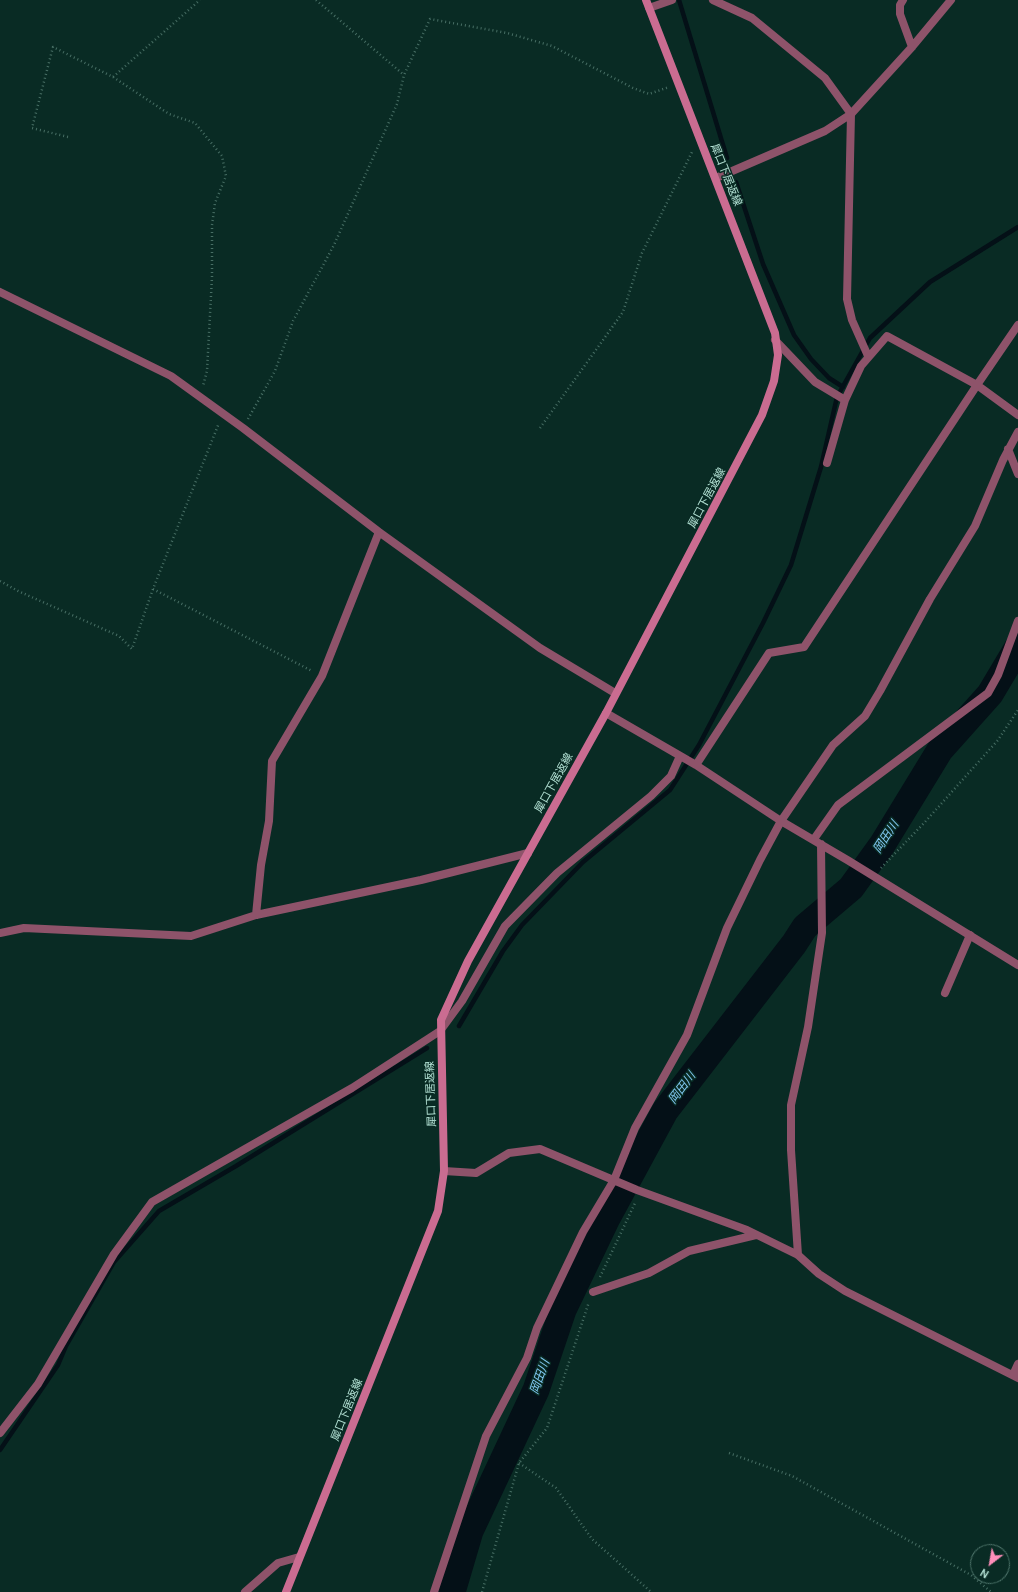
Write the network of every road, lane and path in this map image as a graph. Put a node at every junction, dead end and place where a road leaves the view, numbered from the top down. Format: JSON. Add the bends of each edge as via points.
{"nodes":[{"id":1,"x":200,"y":0,"type":"edge"},
{"id":2,"x":316,"y":0,"type":"edge"},
{"id":3,"x":672,"y":0,"type":"edge"},
{"id":4,"x":713,"y":0,"type":"edge"},
{"id":5,"x":903,"y":0,"type":"edge"},
{"id":6,"x":951,"y":0,"type":"edge"},
{"id":7,"x":648,"y":4,"type":"edge"},
{"id":8,"x":912,"y":47,"type":"junction"},
{"id":9,"x":404,"y":75,"type":"junction"},
{"id":10,"x":113,"y":77,"type":"junction"},
{"id":11,"x":679,"y":83,"type":"junction"},
{"id":12,"x":851,"y":114,"type":"junction"},
{"id":13,"x":68,"y":137,"type":"dead end"},
{"id":14,"x":700,"y":140,"type":"junction"},
{"id":15,"x":716,"y":178,"type":"junction"},
{"id":16,"x":0,"y":292,"type":"edge"},
{"id":17,"x":1018,"y":325,"type":"edge"},
{"id":18,"x":775,"y":340,"type":"junction"},
{"id":19,"x":864,"y":349,"type":"junction"},
{"id":20,"x":977,"y":384,"type":"junction"},
{"id":21,"x":200,"y":396,"type":"junction"},
{"id":22,"x":839,"y":397,"type":"junction"},
{"id":23,"x":222,"y":413,"type":"junction"},
{"id":24,"x":1018,"y":415,"type":"edge"},
{"id":25,"x":243,"y":428,"type":"junction"},
{"id":26,"x":540,"y":428,"type":"dead end"},
{"id":27,"x":1018,"y":432,"type":"edge"},
{"id":28,"x":1008,"y":449,"type":"junction"},
{"id":29,"x":827,"y":463,"type":"dead end"},
{"id":30,"x":1018,"y":474,"type":"edge"},
{"id":31,"x":379,"y":532,"type":"junction"},
{"id":32,"x":0,"y":581,"type":"edge"},
{"id":33,"x":153,"y":589,"type":"junction"},
{"id":34,"x":1018,"y":621,"type":"edge"},
{"id":35,"x":322,"y":676,"type":"junction"},
{"id":36,"x":615,"y":693,"type":"junction"},
{"id":37,"x":1018,"y":710,"type":"edge"},
{"id":38,"x":606,"y":713,"type":"junction"},
{"id":39,"x":680,"y":756,"type":"junction"},
{"id":40,"x":696,"y":765,"type":"junction"},
{"id":41,"x":781,"y":821,"type":"junction"},
{"id":42,"x":814,"y":839,"type":"junction"},
{"id":43,"x":822,"y":844,"type":"junction"},
{"id":44,"x":528,"y":853,"type":"junction"},
{"id":45,"x":873,"y":876,"type":"junction"},
{"id":46,"x":256,"y":916,"type":"junction"},
{"id":47,"x":0,"y":933,"type":"edge"},
{"id":48,"x":970,"y":935,"type":"junction"},
{"id":49,"x":1017,"y":962,"type":"edge"},
{"id":50,"x":945,"y":993,"type":"dead end"},
{"id":51,"x":440,"y":1031,"type":"junction"},
{"id":52,"x":444,"y":1171,"type":"junction"},
{"id":53,"x":614,"y":1180,"type":"junction"},
{"id":54,"x":639,"y":1190,"type":"junction"},
{"id":55,"x":756,"y":1235,"type":"junction"},
{"id":56,"x":798,"y":1255,"type":"junction"},
{"id":57,"x":593,"y":1292,"type":"junction"},
{"id":58,"x":1018,"y":1364,"type":"edge"},
{"id":59,"x":1016,"y":1376,"type":"edge"},
{"id":60,"x":0,"y":1433,"type":"edge"},
{"id":61,"x":729,"y":1453,"type":"dead end"},
{"id":62,"x":519,"y":1463,"type":"junction"},
{"id":63,"x":299,"y":1557,"type":"junction"},
{"id":64,"x":245,"y":1592,"type":"edge"},
{"id":65,"x":286,"y":1592,"type":"edge"},
{"id":66,"x":434,"y":1592,"type":"edge"},
{"id":67,"x":482,"y":1592,"type":"edge"},
{"id":68,"x":651,"y":1592,"type":"edge"},
{"id":69,"x":991,"y":1592,"type":"edge"}],
"edges":[{"from":1,"to":10,"type":"path"},
{"from":2,"to":9,"type":"path"},
{"from":3,"to":7,"type":"street"},
{"from":4,"to":12,"type":"street","via":[[752,18],[825,78]]},
{"from":5,"to":8,"type":"street","via":[[900,14]]},
{"from":6,"to":8,"type":"street"},
{"from":7,"to":11,"type":"main road","name":"犀口下居返線"},
{"from":8,"to":12,"type":"street"},
{"from":9,"to":11,"type":"path","via":[[430,19],[507,33],[552,46],[649,94]]},
{"from":9,"to":25,"type":"path","via":[[397,104],[334,245],[293,321],[275,371]]},
{"from":10,"to":13,"type":"path","via":[[53,47],[32,128]]},
{"from":10,"to":21,"type":"path","via":[[169,114],[195,123],[222,156],[226,176],[215,203],[212,225],[207,371]]},
{"from":11,"to":14,"type":"main road","name":"犀口下居返線"},
{"from":12,"to":15,"type":"street","via":[[826,131]]},
{"from":12,"to":19,"type":"street","via":[[847,299],[852,320]]},
{"from":14,"to":15,"type":"main road","name":"犀口下居返線"},
{"from":14,"to":26,"type":"path","via":[[690,155],[642,253],[623,312]]},
{"from":15,"to":18,"type":"main road","name":"犀口下居返線","via":[[750,265]]},
{"from":16,"to":21,"type":"street","via":[[171,376]]},
{"from":17,"to":20,"type":"street"},
{"from":18,"to":22,"type":"street","via":[[815,382]]},
{"from":18,"to":36,"type":"main road","name":"犀口下居返線","via":[[778,355],[774,381],[762,415]]},
{"from":19,"to":20,"type":"street","via":[[887,336]]},
{"from":19,"to":22,"type":"street","via":[[861,366]]},
{"from":20,"to":24,"type":"street"},
{"from":20,"to":40,"type":"street","via":[[804,647],[769,653]]},
{"from":21,"to":23,"type":"street"},
{"from":22,"to":29,"type":"street"},
{"from":23,"to":25,"type":"street"},
{"from":23,"to":33,"type":"path"},
{"from":25,"to":31,"type":"street"},
{"from":27,"to":28,"type":"street"},
{"from":28,"to":30,"type":"street"},
{"from":28,"to":41,"type":"street","via":[[975,526],[930,599],[865,716],[833,745]]},
{"from":31,"to":35,"type":"street"},
{"from":31,"to":36,"type":"street","via":[[540,648]]},
{"from":32,"to":33,"type":"path","via":[[18,592],[119,636],[132,649]]},
{"from":33,"to":35,"type":"path"},
{"from":34,"to":42,"type":"street","via":[[998,675],[988,693],[838,805]]},
{"from":35,"to":46,"type":"street","via":[[272,761],[269,821]]},
{"from":36,"to":38,"type":"main road","name":"犀口下居返線"},
{"from":37,"to":45,"type":"path","via":[[998,740]]},
{"from":38,"to":39,"type":"street"},
{"from":38,"to":44,"type":"main road","name":"犀口下居返線"},
{"from":39,"to":40,"type":"street"},
{"from":39,"to":51,"type":"street","via":[[671,776],[652,796],[557,873],[505,926],[462,1001]]},
{"from":40,"to":41,"type":"street"},
{"from":41,"to":42,"type":"street"},
{"from":41,"to":53,"type":"street","via":[[726,928],[687,1035],[635,1128]]},
{"from":42,"to":43,"type":"street"},
{"from":43,"to":45,"type":"street"},
{"from":43,"to":56,"type":"street","via":[[822,933],[808,1027],[791,1105],[791,1150]]},
{"from":44,"to":46,"type":"street","via":[[421,880]]},
{"from":44,"to":51,"type":"main road","name":"犀口下居返線","via":[[468,961],[441,1020]]},
{"from":45,"to":48,"type":"street"},
{"from":46,"to":47,"type":"street","via":[[191,936],[24,928]]},
{"from":48,"to":49,"type":"street"},
{"from":48,"to":50,"type":"street"},
{"from":51,"to":52,"type":"main road","name":"犀口下居返線"},
{"from":51,"to":60,"type":"street","via":[[352,1088],[152,1202],[114,1254],[38,1384]]},
{"from":52,"to":53,"type":"street","via":[[476,1173],[509,1153],[540,1149]]},
{"from":52,"to":63,"type":"main road","name":"犀口下居返線","via":[[438,1211]]},
{"from":53,"to":54,"type":"street"},
{"from":53,"to":66,"type":"street","via":[[584,1232],[537,1328],[527,1358],[486,1436]]},
{"from":54,"to":55,"type":"street"},
{"from":54,"to":57,"type":"path"},
{"from":55,"to":56,"type":"street"},
{"from":55,"to":57,"type":"street","via":[[689,1251],[649,1273]]},
{"from":56,"to":59,"type":"street","via":[[818,1274],[845,1291]]},
{"from":57,"to":62,"type":"path","via":[[547,1428]]},
{"from":58,"to":59,"type":"street"},
{"from":61,"to":69,"type":"path","via":[[792,1476],[971,1575]]},
{"from":62,"to":67,"type":"path"},
{"from":62,"to":68,"type":"path","via":[[556,1488],[592,1539]]},
{"from":63,"to":64,"type":"street","via":[[278,1563]]},
{"from":63,"to":65,"type":"main road","name":"犀口下居返線"}]}
